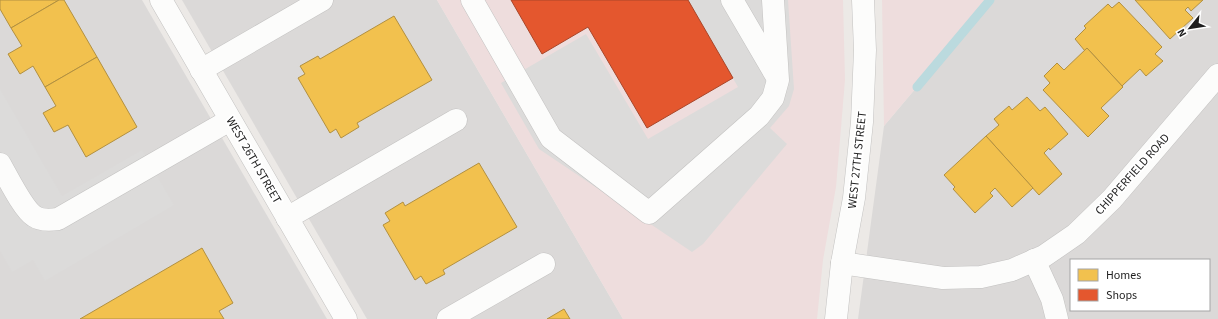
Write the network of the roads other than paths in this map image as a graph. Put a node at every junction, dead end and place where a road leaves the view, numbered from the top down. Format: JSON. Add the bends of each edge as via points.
{"nodes":[{"id":1,"x":161,"y":0,"type":"edge"},
{"id":2,"x":322,"y":0,"type":"edge"},
{"id":3,"x":472,"y":0,"type":"edge"},
{"id":4,"x":732,"y":0,"type":"edge"},
{"id":5,"x":773,"y":0,"type":"edge"},
{"id":6,"x":863,"y":0,"type":"edge"},
{"id":7,"x":201,"y":70,"type":"junction"},
{"id":8,"x":1218,"y":75,"type":"edge"},
{"id":9,"x":778,"y":80,"type":"junction"},
{"id":10,"x":230,"y":120,"type":"junction"},
{"id":11,"x":456,"y":120,"type":"dead end"},
{"id":12,"x":0,"y":164,"type":"edge"},
{"id":13,"x":287,"y":218,"type":"junction"},
{"id":14,"x":1034,"y":260,"type":"junction"},
{"id":15,"x":842,"y":263,"type":"junction"},
{"id":16,"x":544,"y":264,"type":"dead end"},
{"id":17,"x":346,"y":319,"type":"edge"},
{"id":18,"x":448,"y":319,"type":"edge"},
{"id":19,"x":836,"y":319,"type":"edge"},
{"id":20,"x":1057,"y":319,"type":"edge"}],
"edges":[{"from":1,"to":7,"type":"street","name":"WEST 26TH STREET"},
{"from":2,"to":7,"type":"street"},
{"from":3,"to":9,"type":"street","via":[[551,138],[649,213],[759,116],[773,98]]},
{"from":4,"to":9,"type":"street"},
{"from":5,"to":9,"type":"street"},
{"from":6,"to":15,"type":"street","name":"WEST 27TH STREET","via":[[865,50],[862,122],[854,198]]},
{"from":7,"to":10,"type":"street","name":"WEST 26TH STREET"},
{"from":8,"to":14,"type":"street","name":"CHIPPERFIELD ROAD","via":[[1112,199],[1076,234]]},
{"from":10,"to":12,"type":"street","via":[[58,219],[47,220],[34,216],[22,202]]},
{"from":10,"to":13,"type":"street","name":"WEST 26TH STREET"},
{"from":11,"to":13,"type":"street"},
{"from":13,"to":17,"type":"street","name":"WEST 26TH STREET"},
{"from":14,"to":15,"type":"street","name":"CHIPPERFIELD ROAD","via":[[1012,270],[981,277],[943,278]]},
{"from":14,"to":20,"type":"street","via":[[1052,299]]},
{"from":15,"to":19,"type":"street","name":"WEST 27TH STREET"},
{"from":16,"to":18,"type":"street"}]}
